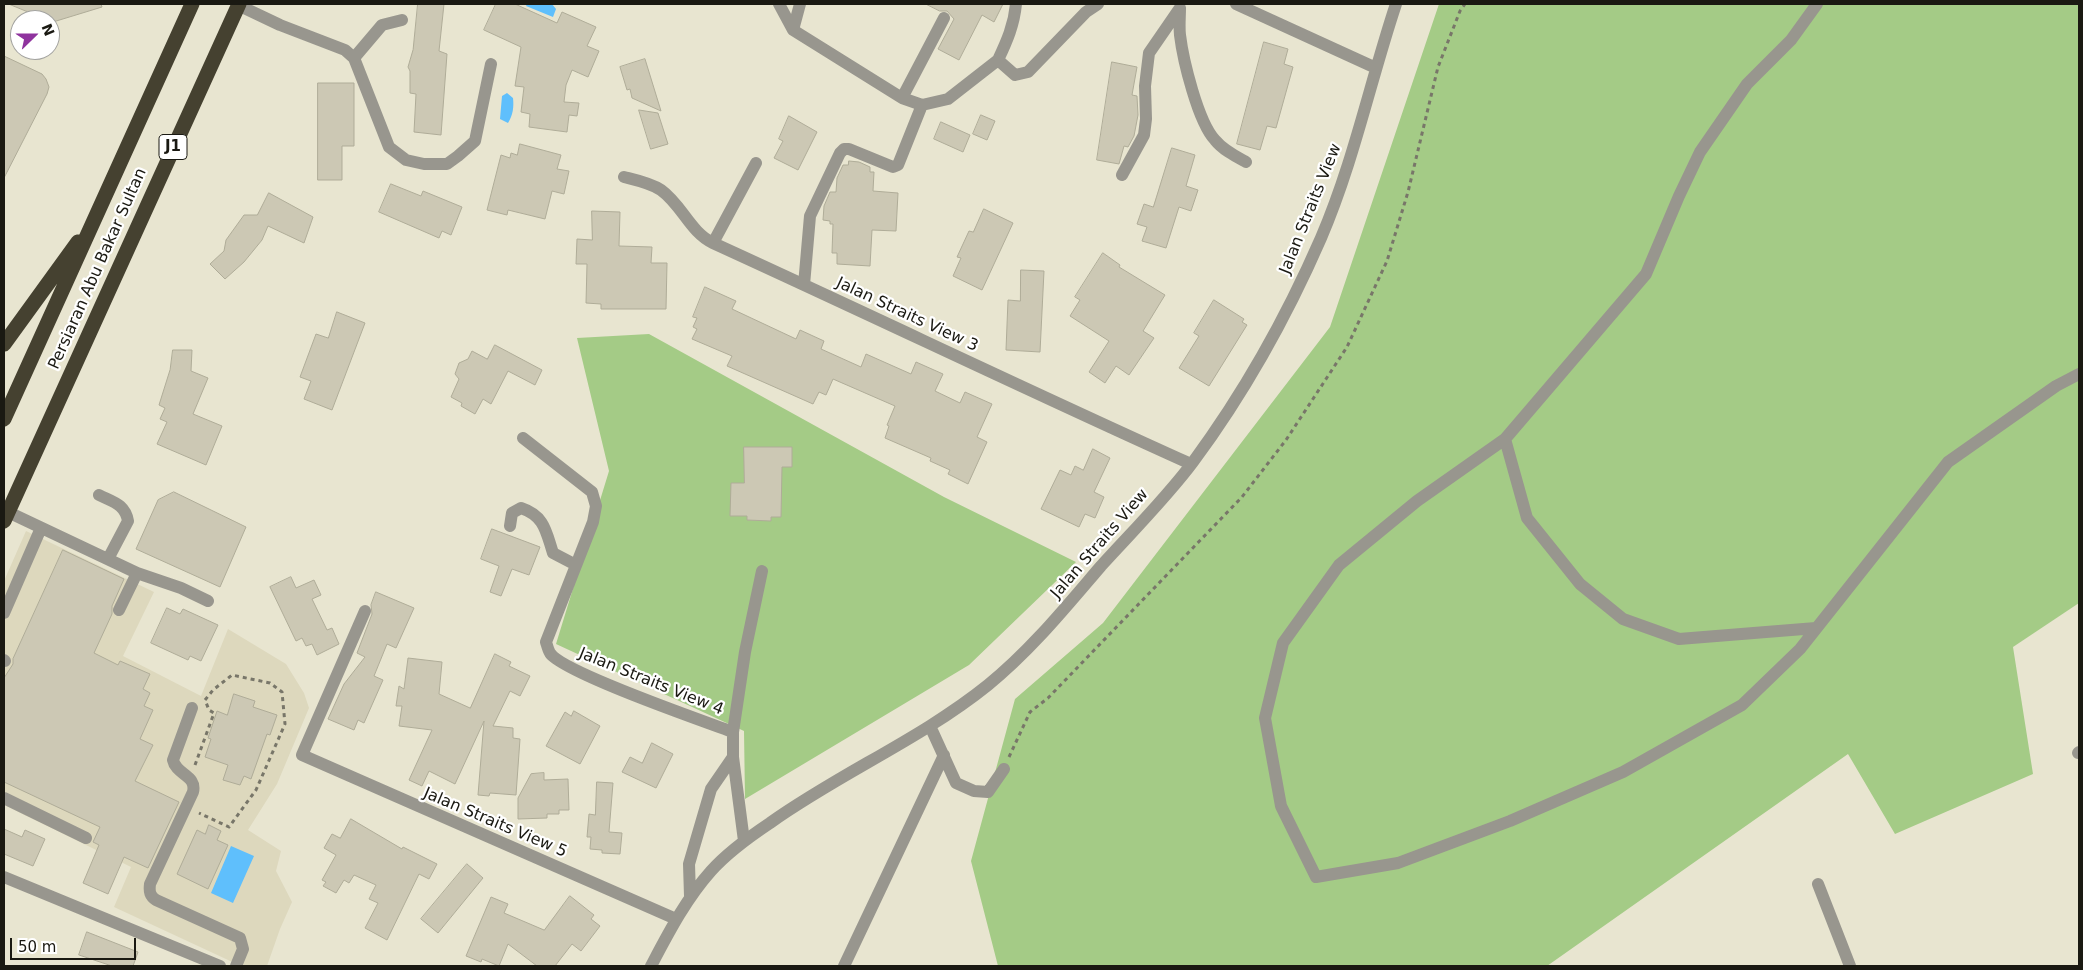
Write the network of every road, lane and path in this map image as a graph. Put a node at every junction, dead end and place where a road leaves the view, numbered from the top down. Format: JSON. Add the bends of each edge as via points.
{"nodes":[{"id":1,"x":192,"y":4,"type":"edge"},
{"id":2,"x":238,"y":4,"type":"edge"},
{"id":3,"x":779,"y":4,"type":"edge"},
{"id":4,"x":800,"y":4,"type":"edge"},
{"id":5,"x":1016,"y":4,"type":"edge"},
{"id":6,"x":1098,"y":4,"type":"edge"},
{"id":7,"x":1236,"y":4,"type":"edge"},
{"id":8,"x":1396,"y":4,"type":"edge"},
{"id":9,"x":1465,"y":4,"type":"edge"},
{"id":10,"x":1817,"y":4,"type":"edge"},
{"id":11,"x":1180,"y":6,"type":"edge"},
{"id":12,"x":944,"y":18,"type":"dead end"},
{"id":13,"x":402,"y":20,"type":"dead end"},
{"id":14,"x":793,"y":30,"type":"junction"},
{"id":15,"x":354,"y":58,"type":"junction"},
{"id":16,"x":998,"y":60,"type":"junction"},
{"id":17,"x":491,"y":64,"type":"dead end"},
{"id":18,"x":1376,"y":68,"type":"junction"},
{"id":19,"x":902,"y":98,"type":"junction"},
{"id":20,"x":922,"y":106,"type":"junction"},
{"id":21,"x":1246,"y":162,"type":"dead end"},
{"id":22,"x":756,"y":163,"type":"dead end"},
{"id":23,"x":1122,"y":175,"type":"dead end"},
{"id":24,"x":624,"y":177,"type":"dead end"},
{"id":25,"x":97,"y":216,"type":"junction"},
{"id":26,"x":713,"y":243,"type":"junction"},
{"id":27,"x":804,"y":285,"type":"junction"},
{"id":28,"x":4,"y":344,"type":"edge"},
{"id":29,"x":2079,"y":374,"type":"edge"},
{"id":30,"x":4,"y":419,"type":"edge"},
{"id":31,"x":523,"y":438,"type":"dead end"},
{"id":32,"x":1505,"y":439,"type":"junction"},
{"id":33,"x":1191,"y":464,"type":"junction"},
{"id":34,"x":99,"y":495,"type":"dead end"},
{"id":35,"x":6,"y":517,"type":"edge"},
{"id":36,"x":510,"y":526,"type":"dead end"},
{"id":37,"x":41,"y":528,"type":"junction"},
{"id":38,"x":108,"y":559,"type":"junction"},
{"id":39,"x":576,"y":565,"type":"junction"},
{"id":40,"x":762,"y":571,"type":"dead end"},
{"id":41,"x":137,"y":574,"type":"junction"},
{"id":42,"x":208,"y":600,"type":"dead end"},
{"id":43,"x":119,"y":610,"type":"dead end"},
{"id":44,"x":365,"y":611,"type":"dead end"},
{"id":45,"x":4,"y":612,"type":"edge"},
{"id":46,"x":1816,"y":628,"type":"junction"},
{"id":47,"x":192,"y":708,"type":"dead end"},
{"id":48,"x":930,"y":726,"type":"junction"},
{"id":49,"x":733,"y":732,"type":"junction"},
{"id":50,"x":944,"y":755,"type":"junction"},
{"id":51,"x":174,"y":756,"type":"junction"},
{"id":52,"x":733,"y":757,"type":"junction"},
{"id":53,"x":1004,"y":769,"type":"joint"},
{"id":54,"x":4,"y":798,"type":"edge"},
{"id":55,"x":186,"y":807,"type":"junction"},
{"id":56,"x":86,"y":838,"type":"dead end"},
{"id":57,"x":744,"y":841,"type":"junction"},
{"id":58,"x":4,"y":877,"type":"edge"},
{"id":59,"x":1818,"y":884,"type":"dead end"},
{"id":60,"x":690,"y":896,"type":"junction"},
{"id":61,"x":676,"y":919,"type":"junction"},
{"id":62,"x":220,"y":966,"type":"edge"},
{"id":63,"x":236,"y":966,"type":"edge"},
{"id":64,"x":651,"y":966,"type":"edge"},
{"id":65,"x":844,"y":966,"type":"edge"},
{"id":66,"x":1850,"y":966,"type":"edge"}],
"edges":[{"from":1,"to":25,"type":"highway","name":"Persiaran Abu Bakar Sultan","number":"J1"},
{"from":2,"to":15,"type":"street","via":[[280,25],[345,50]]},
{"from":2,"to":35,"type":"highway","name":"Persiaran Abu Bakar Sultan","number":"J1"},
{"from":3,"to":14,"type":"street"},
{"from":4,"to":14,"type":"street"},
{"from":5,"to":16,"type":"street","via":[[1008,40]]},
{"from":6,"to":16,"type":"street","via":[[1086,12],[1028,72],[1015,75]]},
{"from":7,"to":18,"type":"street"},
{"from":8,"to":18,"type":"street","name":"Jalan Straits View"},
{"from":9,"to":53,"type":"path","via":[[1438,67],[1408,192],[1387,261],[1347,347],[1286,440],[1242,497],[1030,712]]},
{"from":10,"to":32,"type":"street","via":[[1791,40],[1747,84],[1700,152],[1646,274]]},
{"from":11,"to":21,"type":"street","via":[[1180,34],[1195,102],[1203,122],[1214,140]]},
{"from":11,"to":23,"type":"street","via":[[1148,53],[1144,135]]},
{"from":12,"to":19,"type":"street"},
{"from":13,"to":15,"type":"street","via":[[382,25]]},
{"from":14,"to":19,"type":"street"},
{"from":15,"to":17,"type":"street","via":[[389,147],[406,160],[424,164],[447,164],[475,141]]},
{"from":16,"to":20,"type":"street","via":[[948,99]]},
{"from":18,"to":33,"type":"street","name":"Jalan Straits View","via":[[1352,157],[1321,238],[1283,317],[1240,393]]},
{"from":19,"to":20,"type":"street"},
{"from":20,"to":27,"type":"street","via":[[898,165],[893,167],[849,149],[840,153],[810,216]]},
{"from":22,"to":26,"type":"street"},
{"from":24,"to":26,"type":"street","name":"Jalan Straits View 3","via":[[660,189],[702,238]]},
{"from":25,"to":28,"type":"highway"},
{"from":25,"to":30,"type":"highway","name":"Persiaran Abu Bakar Sultan","number":"J1"},
{"from":26,"to":27,"type":"street","name":"Jalan Straits View 3"},
{"from":27,"to":33,"type":"street","name":"Jalan Straits View 3"},
{"from":29,"to":46,"type":"street","via":[[2056,386],[1948,462]]},
{"from":31,"to":39,"type":"street","name":"Jalan Straits View 4","via":[[592,492],[596,506],[593,522]]},
{"from":32,"to":46,"type":"street","via":[[1527,518],[1580,584],[1623,619],[1679,639]]},
{"from":32,"to":46,"type":"street","via":[[1417,501],[1339,565],[1283,642],[1265,718],[1281,806],[1316,877],[1398,863],[1510,821],[1624,772],[1742,705],[1800,649]]},
{"from":33,"to":48,"type":"street","name":"Jalan Straits View","via":[[1032,646],[987,686]]},
{"from":34,"to":38,"type":"street","via":[[124,508],[128,521]]},
{"from":35,"to":37,"type":"street"},
{"from":36,"to":39,"type":"street","via":[[512,513],[521,508],[532,512],[541,520],[553,553]]},
{"from":37,"to":38,"type":"street"},
{"from":37,"to":45,"type":"street"},
{"from":38,"to":41,"type":"street"},
{"from":39,"to":49,"type":"street","name":"Jalan Straits View 4","via":[[546,642],[550,653],[572,668]]},
{"from":40,"to":49,"type":"street","name":"Jalan Straits View 4"},
{"from":41,"to":42,"type":"street"},
{"from":41,"to":43,"type":"street"},
{"from":44,"to":61,"type":"street","name":"Jalan Straits View 5","via":[[302,755]]},
{"from":47,"to":51,"type":"street"},
{"from":48,"to":50,"type":"street"},
{"from":48,"to":57,"type":"street","name":"Jalan Straits View","via":[[795,804]]},
{"from":49,"to":52,"type":"street","name":"Jalan Straits View 4"},
{"from":50,"to":53,"type":"street","via":[[956,783],[974,790],[988,792]]},
{"from":50,"to":65,"type":"street"},
{"from":51,"to":55,"type":"street","via":[[176,769],[193,783],[194,792]]},
{"from":51,"to":55,"type":"path","via":[[195,765],[214,713],[205,700],[232,675],[270,683],[282,692],[285,724],[256,790],[229,827]]},
{"from":52,"to":57,"type":"street","name":"Jalan Straits View 4"},
{"from":52,"to":60,"type":"street","via":[[711,789],[688,864]]},
{"from":54,"to":56,"type":"street","via":[[47,813]]},
{"from":55,"to":63,"type":"street","via":[[149,890],[156,900],[240,938],[243,949]]},
{"from":57,"to":60,"type":"street","name":"Jalan Straits View","via":[[713,868]]},
{"from":58,"to":62,"type":"street"},
{"from":59,"to":66,"type":"street"},
{"from":60,"to":61,"type":"street","name":"Jalan Straits View"},
{"from":61,"to":64,"type":"street","name":"Jalan Straits View"}]}
